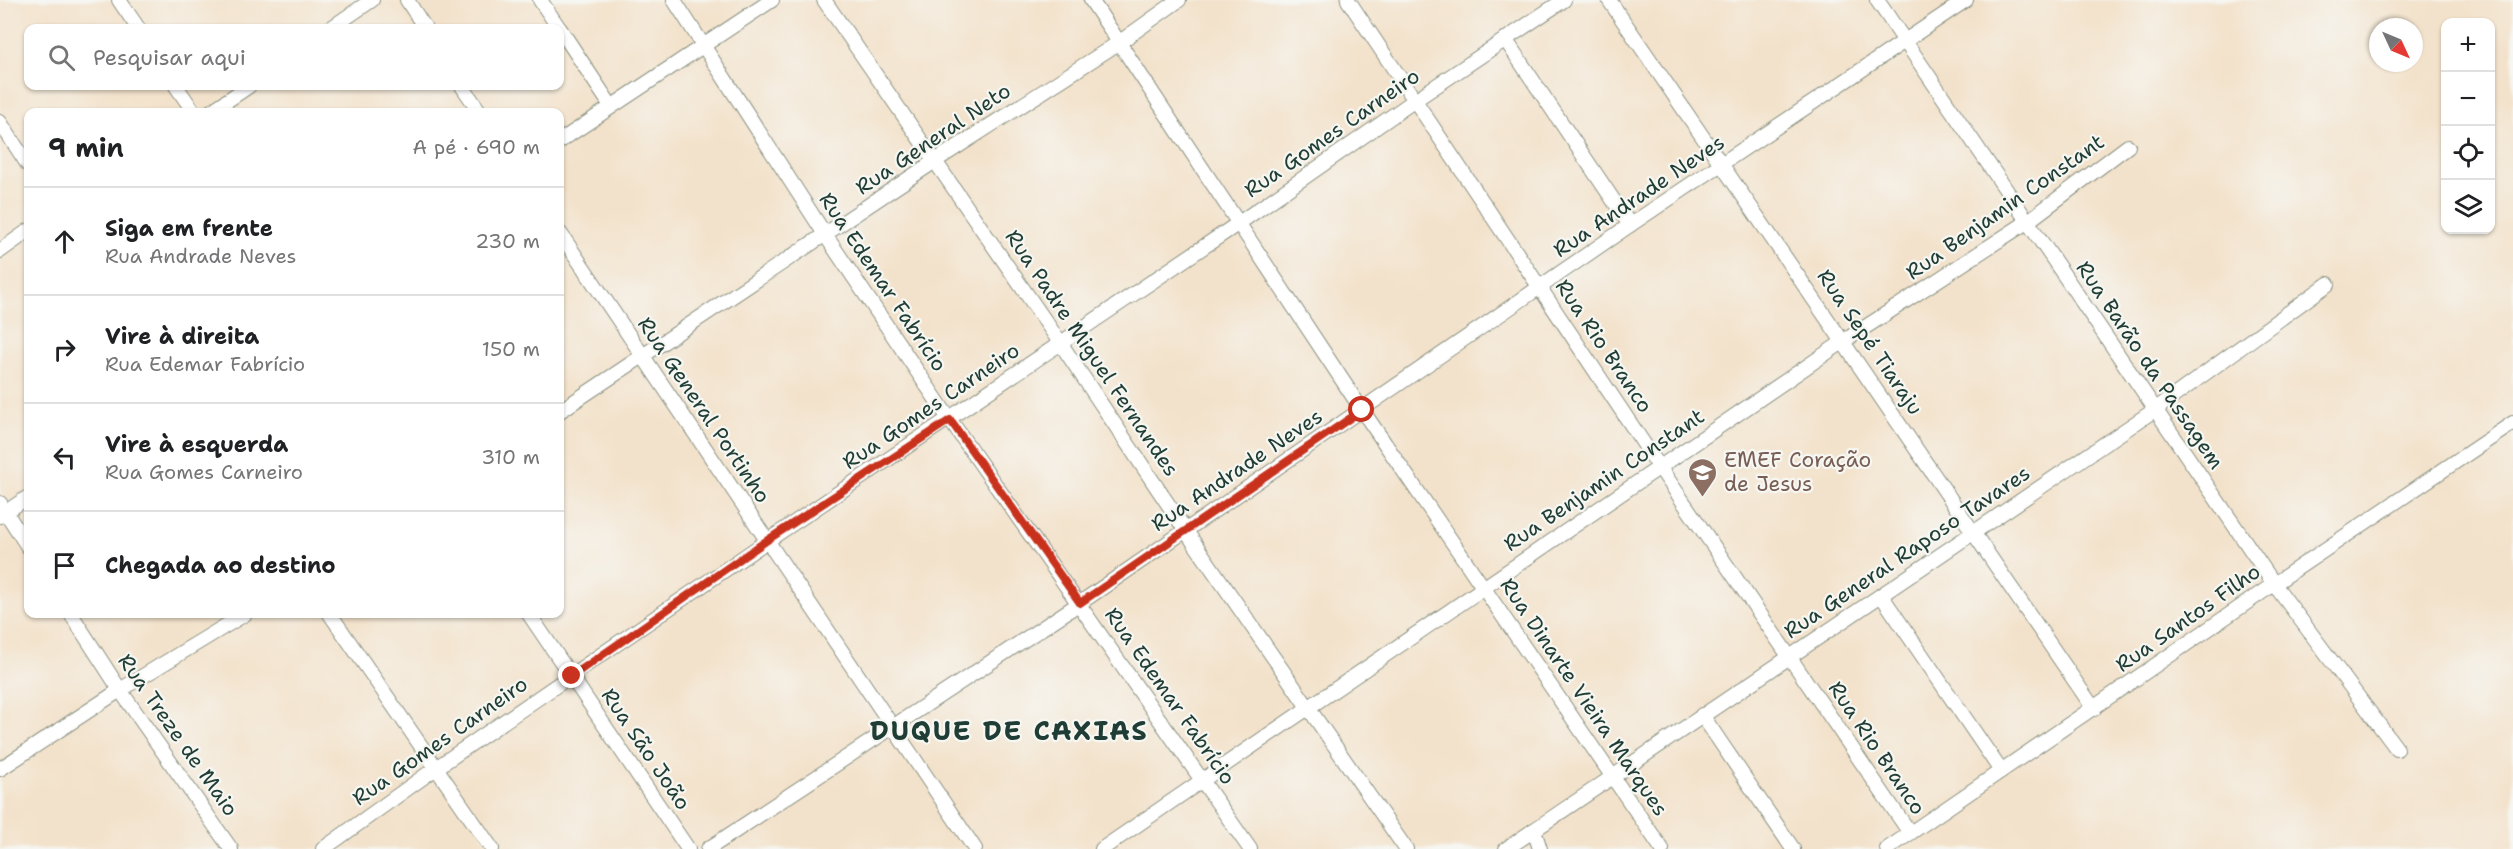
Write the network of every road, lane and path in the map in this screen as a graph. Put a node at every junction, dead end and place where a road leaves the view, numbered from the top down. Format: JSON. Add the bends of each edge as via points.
{"nodes":[{"id":1,"x":119,"y":0,"type":"edge"},
{"id":2,"x":372,"y":0,"type":"edge"},
{"id":3,"x":407,"y":0,"type":"edge"},
{"id":4,"x":540,"y":0,"type":"edge"},
{"id":5,"x":674,"y":0,"type":"edge"},
{"id":6,"x":772,"y":0,"type":"edge"},
{"id":7,"x":824,"y":0,"type":"edge"},
{"id":8,"x":1091,"y":0,"type":"edge"},
{"id":9,"x":1179,"y":0,"type":"edge"},
{"id":10,"x":1348,"y":0,"type":"edge"},
{"id":11,"x":1564,"y":0,"type":"edge"},
{"id":12,"x":1609,"y":0,"type":"edge"},
{"id":13,"x":1877,"y":0,"type":"edge"},
{"id":14,"x":1966,"y":0,"type":"edge"},
{"id":15,"x":135,"y":24,"type":"edge"},
{"id":16,"x":337,"y":24,"type":"edge"},
{"id":17,"x":423,"y":24,"type":"edge"},
{"id":18,"x":556,"y":24,"type":"edge"},
{"id":19,"x":564,"y":36,"type":"edge"},
{"id":20,"x":1505,"y":39,"type":"junction"},
{"id":21,"x":1120,"y":42,"type":"junction"},
{"id":22,"x":1905,"y":42,"type":"junction"},
{"id":23,"x":703,"y":44,"type":"junction"},
{"id":24,"x":179,"y":90,"type":"edge"},
{"id":25,"x":243,"y":90,"type":"edge"},
{"id":26,"x":465,"y":90,"type":"edge"},
{"id":27,"x":1415,"y":100,"type":"junction"},
{"id":28,"x":611,"y":106,"type":"junction"},
{"id":29,"x":191,"y":108,"type":"edge"},
{"id":30,"x":216,"y":108,"type":"edge"},
{"id":31,"x":477,"y":108,"type":"edge"},
{"id":32,"x":0,"y":122,"type":"edge"},
{"id":33,"x":564,"y":138,"type":"edge"},
{"id":34,"x":2128,"y":146,"type":"dead end"},
{"id":35,"x":24,"y":159,"type":"edge"},
{"id":36,"x":935,"y":161,"type":"junction"},
{"id":37,"x":1723,"y":164,"type":"junction"},
{"id":38,"x":2027,"y":222,"type":"junction"},
{"id":39,"x":1239,"y":223,"type":"junction"},
{"id":40,"x":1630,"y":225,"type":"junction"},
{"id":41,"x":24,"y":234,"type":"edge"},
{"id":42,"x":826,"y":236,"type":"junction"},
{"id":43,"x":564,"y":239,"type":"edge"},
{"id":44,"x":0,"y":251,"type":"edge"},
{"id":45,"x":2328,"y":284,"type":"dead end"},
{"id":46,"x":1540,"y":289,"type":"junction"},
{"id":47,"x":1844,"y":342,"type":"junction"},
{"id":48,"x":1061,"y":344,"type":"junction"},
{"id":49,"x":643,"y":357,"type":"junction"},
{"id":50,"x":564,"y":408,"type":"edge"},
{"id":51,"x":2156,"y":409,"type":"junction"},
{"id":52,"x":1362,"y":410,"type":"junction"},
{"id":53,"x":950,"y":420,"type":"junction"},
{"id":54,"x":2513,"y":423,"type":"edge"},
{"id":55,"x":1660,"y":468,"type":"junction"},
{"id":56,"x":24,"y":499,"type":"edge"},
{"id":57,"x":2,"y":510,"type":"edge"},
{"id":58,"x":1186,"y":531,"type":"junction"},
{"id":59,"x":1973,"y":531,"type":"junction"},
{"id":60,"x":24,"y":541,"type":"edge"},
{"id":61,"x":766,"y":541,"type":"junction"},
{"id":62,"x":2274,"y":584,"type":"junction"},
{"id":63,"x":1483,"y":587,"type":"junction"},
{"id":64,"x":1881,"y":595,"type":"junction"},
{"id":65,"x":1080,"y":603,"type":"junction"},
{"id":66,"x":74,"y":618,"type":"edge"},
{"id":67,"x":238,"y":618,"type":"edge"},
{"id":68,"x":333,"y":618,"type":"edge"},
{"id":69,"x":532,"y":618,"type":"edge"},
{"id":70,"x":1790,"y":658,"type":"junction"},
{"id":71,"x":572,"y":676,"type":"junction"},
{"id":72,"x":120,"y":690,"type":"junction"},
{"id":73,"x":1308,"y":707,"type":"junction"},
{"id":74,"x":2094,"y":709,"type":"junction"},
{"id":75,"x":1702,"y":715,"type":"junction"},
{"id":76,"x":893,"y":728,"type":"junction"},
{"id":77,"x":2397,"y":749,"type":"dead end"},
{"id":78,"x":436,"y":768,"type":"junction"},
{"id":79,"x":0,"y":770,"type":"edge"},
{"id":80,"x":2001,"y":771,"type":"junction"},
{"id":81,"x":1613,"y":778,"type":"junction"},
{"id":82,"x":1202,"y":781,"type":"junction"},
{"id":83,"x":1534,"y":830,"type":"junction"},
{"id":84,"x":1910,"y":833,"type":"junction"},
{"id":85,"x":231,"y":849,"type":"edge"},
{"id":86,"x":323,"y":849,"type":"edge"},
{"id":87,"x":492,"y":849,"type":"edge"},
{"id":88,"x":688,"y":849,"type":"edge"},
{"id":89,"x":708,"y":849,"type":"edge"},
{"id":90,"x":975,"y":849,"type":"edge"},
{"id":91,"x":1102,"y":849,"type":"edge"},
{"id":92,"x":1250,"y":849,"type":"edge"},
{"id":93,"x":1406,"y":849,"type":"edge"},
{"id":94,"x":1506,"y":849,"type":"edge"},
{"id":95,"x":1540,"y":849,"type":"edge"},
{"id":96,"x":1662,"y":849,"type":"edge"},
{"id":97,"x":1793,"y":849,"type":"edge"},
{"id":98,"x":1887,"y":849,"type":"edge"}],
"edges":[{"from":1,"to":15,"type":"street"},
{"from":2,"to":16,"type":"street"},
{"from":3,"to":17,"type":"street"},
{"from":4,"to":18,"type":"street"},
{"from":5,"to":23,"type":"street","name":"Rua Edemar Fabrício"},
{"from":6,"to":23,"type":"street"},
{"from":7,"to":36,"type":"street","name":"Rua Padre Miguel Fernandes"},
{"from":8,"to":21,"type":"street","name":"Rua Dinarte Vieira Marques"},
{"from":9,"to":21,"type":"street","name":"Rua General Neto"},
{"from":10,"to":27,"type":"street","name":"Rua Rio Branco"},
{"from":11,"to":20,"type":"street","name":"Rua Gomes Carneiro"},
{"from":12,"to":37,"type":"street","name":"Rua Sepé Tiaraju"},
{"from":13,"to":22,"type":"street","name":"Rua Barão da Passagem"},
{"from":14,"to":22,"type":"street","name":"Rua Andrade Neves"},
{"from":19,"to":28,"type":"street"},
{"from":20,"to":27,"type":"street","name":"Rua Gomes Carneiro"},
{"from":20,"to":40,"type":"street"},
{"from":21,"to":36,"type":"street","name":"Rua General Neto"},
{"from":21,"to":39,"type":"street","name":"Rua Dinarte Vieira Marques"},
{"from":22,"to":37,"type":"street","name":"Rua Andrade Neves"},
{"from":22,"to":38,"type":"street","name":"Rua Barão da Passagem"},
{"from":23,"to":28,"type":"street"},
{"from":23,"to":42,"type":"street","name":"Rua Edemar Fabrício"},
{"from":24,"to":29,"type":"street"},
{"from":25,"to":30,"type":"street"},
{"from":26,"to":31,"type":"street"},
{"from":27,"to":39,"type":"street","name":"Rua Gomes Carneiro"},
{"from":27,"to":46,"type":"street","name":"Rua Rio Branco"},
{"from":28,"to":33,"type":"street"},
{"from":32,"to":35,"type":"street"},
{"from":34,"to":38,"type":"street","name":"Rua Benjamin Constant"},
{"from":36,"to":42,"type":"street","name":"Rua General Neto"},
{"from":36,"to":48,"type":"street","name":"Rua Padre Miguel Fernandes"},
{"from":37,"to":40,"type":"street","name":"Rua Andrade Neves"},
{"from":37,"to":47,"type":"street","name":"Rua Sepé Tiaraju"},
{"from":38,"to":47,"type":"street","name":"Rua Benjamin Constant"},
{"from":38,"to":51,"type":"street","name":"Rua Barão da Passagem"},
{"from":39,"to":48,"type":"street","name":"Rua Gomes Carneiro"},
{"from":39,"to":52,"type":"street","name":"Rua Dinarte Vieira Marques"},
{"from":40,"to":46,"type":"street","name":"Rua Andrade Neves"},
{"from":41,"to":44,"type":"street"},
{"from":42,"to":49,"type":"street","name":"Rua General Neto"},
{"from":42,"to":53,"type":"street","name":"Rua Edemar Fabrício"},
{"from":43,"to":49,"type":"street","name":"Rua General Portinho"},
{"from":45,"to":51,"type":"street","name":"Rua General Raposo Tavares"},
{"from":46,"to":52,"type":"street","name":"Rua Andrade Neves"},
{"from":46,"to":55,"type":"street","name":"Rua Rio Branco"},
{"from":47,"to":55,"type":"street","name":"Rua Benjamin Constant"},
{"from":47,"to":59,"type":"street","name":"Rua Sepé Tiaraju"},
{"from":48,"to":53,"type":"street","name":"Rua Gomes Carneiro"},
{"from":48,"to":58,"type":"street","name":"Rua Padre Miguel Fernandes"},
{"from":49,"to":50,"type":"street","name":"Rua General Neto"},
{"from":49,"to":61,"type":"street","name":"Rua General Portinho"},
{"from":51,"to":59,"type":"street","name":"Rua General Raposo Tavares"},
{"from":51,"to":62,"type":"street","name":"Rua Barão da Passagem"},
{"from":52,"to":58,"type":"street","name":"Rua Andrade Neves"},
{"from":52,"to":63,"type":"street","name":"Rua Dinarte Vieira Marques"},
{"from":53,"to":61,"type":"street","name":"Rua Gomes Carneiro"},
{"from":53,"to":65,"type":"street","name":"Rua Edemar Fabrício"},
{"from":54,"to":62,"type":"street","name":"Rua Santos Filho"},
{"from":55,"to":63,"type":"street","name":"Rua Benjamin Constant"},
{"from":55,"to":70,"type":"street","name":"Rua Rio Branco"},
{"from":56,"to":57,"type":"street"},
{"from":57,"to":60,"type":"street"},
{"from":58,"to":65,"type":"street","name":"Rua Andrade Neves"},
{"from":58,"to":73,"type":"street","name":"Rua Padre Miguel Fernandes"},
{"from":59,"to":64,"type":"street","name":"Rua General Raposo Tavares"},
{"from":59,"to":74,"type":"street","name":"Rua Sepé Tiaraju"},
{"from":61,"to":71,"type":"street","name":"Rua Gomes Carneiro"},
{"from":61,"to":76,"type":"street","name":"Rua General Portinho"},
{"from":62,"to":74,"type":"street","name":"Rua Santos Filho"},
{"from":62,"to":77,"type":"street","name":"Rua Barão da Passagem"},
{"from":63,"to":73,"type":"street","name":"Rua Benjamin Constant"},
{"from":63,"to":81,"type":"street","name":"Rua Dinarte Vieira Marques"},
{"from":64,"to":70,"type":"street","name":"Rua General Raposo Tavares"},
{"from":64,"to":80,"type":"street"},
{"from":65,"to":76,"type":"street","name":"Rua Andrade Neves"},
{"from":65,"to":82,"type":"street","name":"Rua Edemar Fabrício"},
{"from":66,"to":72,"type":"street","name":"Rua Treze de Maio"},
{"from":67,"to":72,"type":"street"},
{"from":68,"to":78,"type":"street"},
{"from":69,"to":71,"type":"street","name":"Rua São João"},
{"from":70,"to":75,"type":"street","name":"Rua General Raposo Tavares"},
{"from":70,"to":84,"type":"street","name":"Rua Rio Branco"},
{"from":71,"to":78,"type":"street","name":"Rua Gomes Carneiro"},
{"from":71,"to":88,"type":"street","name":"Rua São João"},
{"from":72,"to":79,"type":"street"},
{"from":72,"to":85,"type":"street","name":"Rua Treze de Maio"},
{"from":73,"to":82,"type":"street","name":"Rua Benjamin Constant"},
{"from":73,"to":93,"type":"street","name":"Rua Padre Miguel Fernandes"},
{"from":74,"to":80,"type":"street","name":"Rua Santos Filho"},
{"from":75,"to":81,"type":"street","name":"Rua General Raposo Tavares"},
{"from":75,"to":97,"type":"street"},
{"from":76,"to":89,"type":"street","name":"Rua Andrade Neves"},
{"from":76,"to":90,"type":"street","name":"Rua General Portinho"},
{"from":78,"to":86,"type":"street","name":"Rua Gomes Carneiro"},
{"from":78,"to":87,"type":"street"},
{"from":80,"to":84,"type":"street","name":"Rua Santos Filho"},
{"from":81,"to":83,"type":"street","name":"Rua General Raposo Tavares"},
{"from":81,"to":96,"type":"street","name":"Rua Dinarte Vieira Marques"},
{"from":82,"to":91,"type":"street","name":"Rua Benjamin Constant"},
{"from":82,"to":92,"type":"street","name":"Rua Edemar Fabrício"},
{"from":83,"to":94,"type":"street","name":"Rua General Raposo Tavares"},
{"from":83,"to":95,"type":"street"},
{"from":84,"to":98,"type":"street","name":"Rua Santos Filho"}]}
